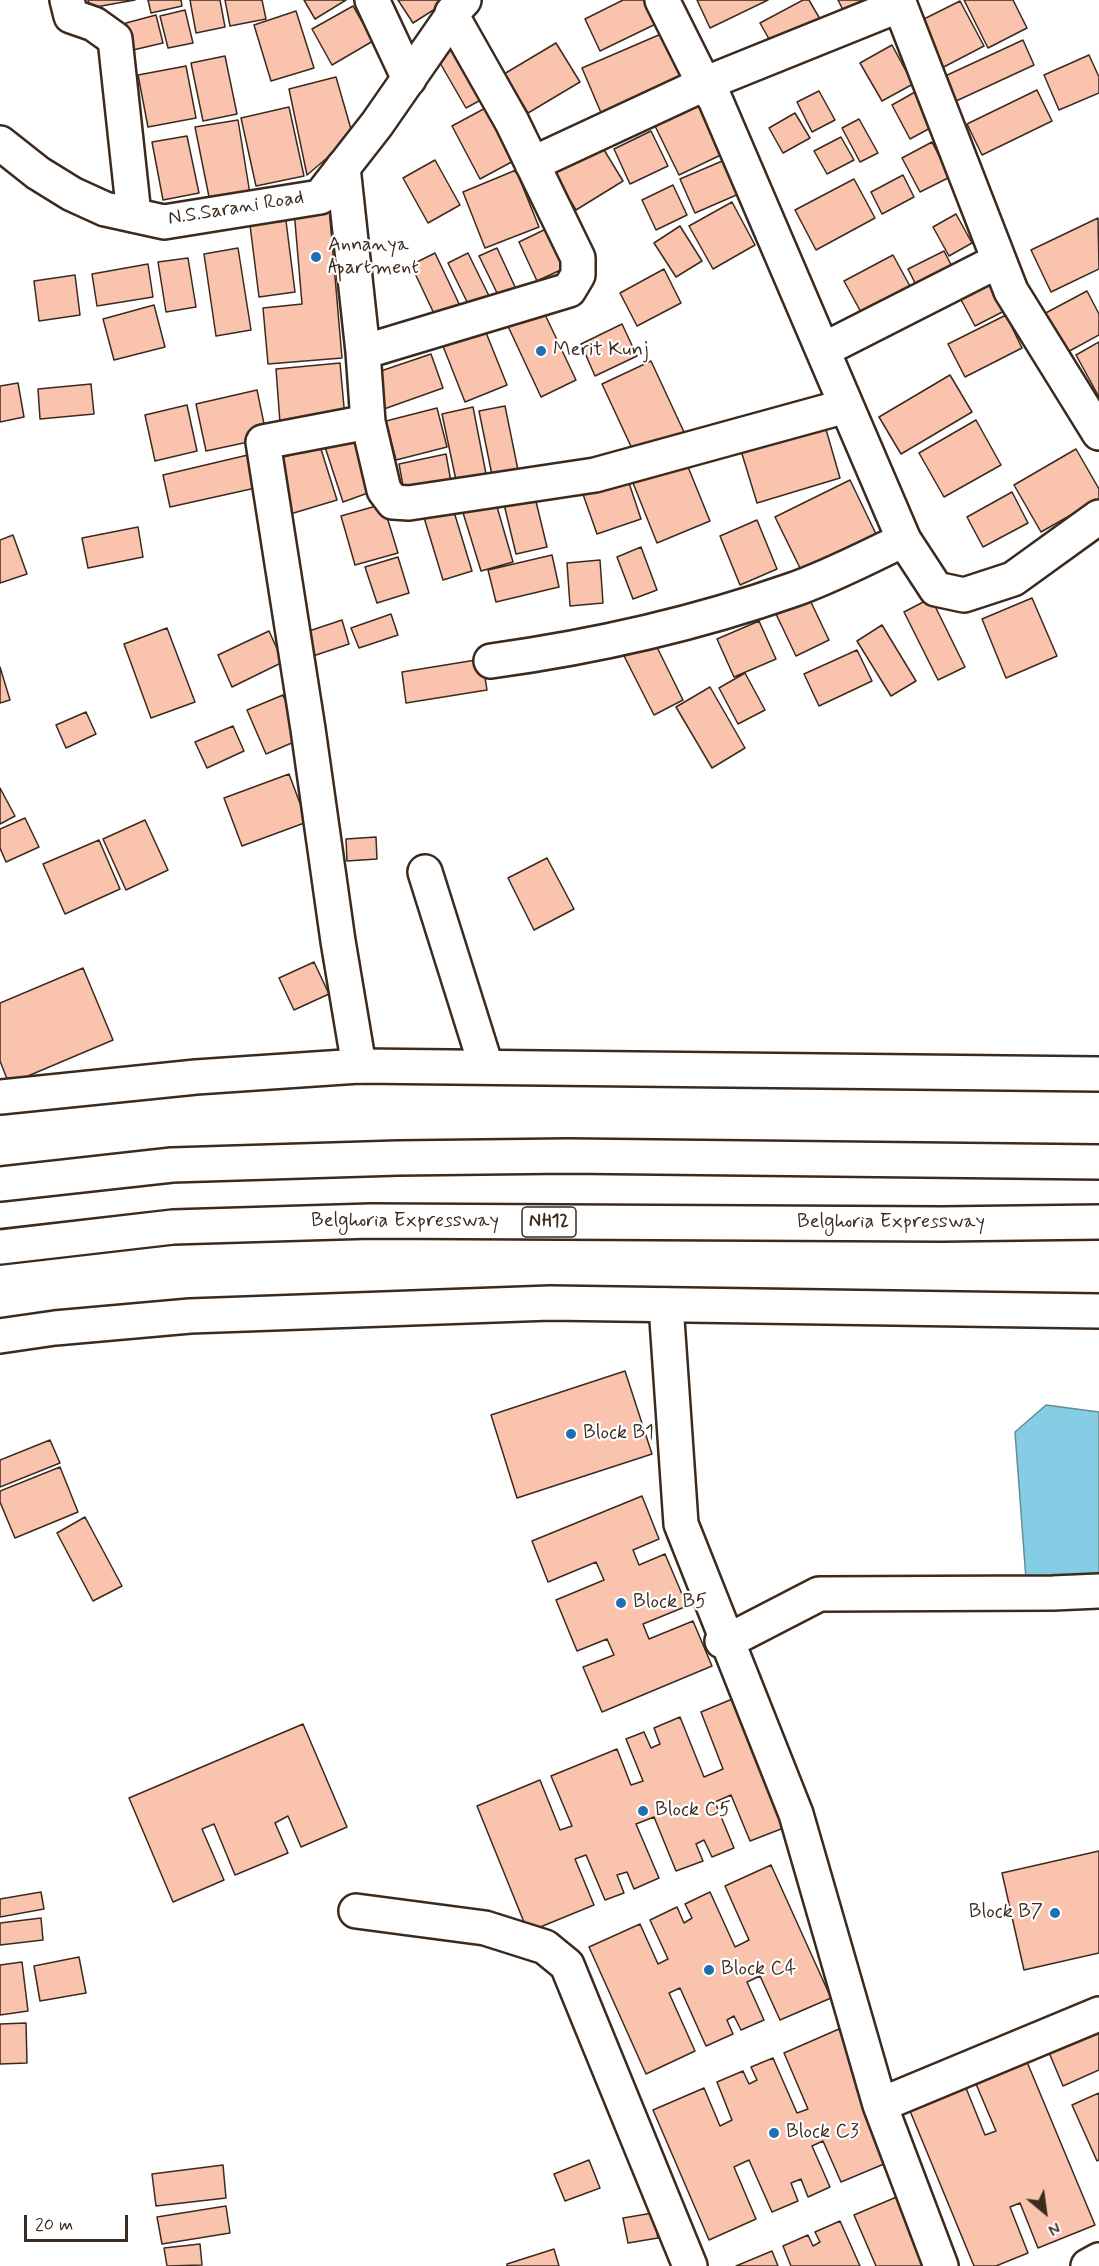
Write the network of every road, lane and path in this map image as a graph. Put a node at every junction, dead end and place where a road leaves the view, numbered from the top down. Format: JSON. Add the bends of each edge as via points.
{"nodes":[{"id":1,"x":67,"y":0,"type":"edge"},
{"id":2,"x":372,"y":0,"type":"edge"},
{"id":3,"x":662,"y":0,"type":"edge"},
{"id":4,"x":899,"y":3,"type":"edge"},
{"id":5,"x":458,"y":8,"type":"edge"},
{"id":6,"x":409,"y":79,"type":"junction"},
{"id":7,"x":704,"y":84,"type":"junction"},
{"id":8,"x":0,"y":142,"type":"edge"},
{"id":9,"x":532,"y":164,"type":"junction"},
{"id":10,"x":343,"y":167,"type":"junction"},
{"id":11,"x":134,"y":215,"type":"junction"},
{"id":12,"x":998,"y":261,"type":"junction"},
{"id":13,"x":823,"y":350,"type":"junction"},
{"id":14,"x":363,"y":352,"type":"junction"},
{"id":15,"x":846,"y":406,"type":"junction"},
{"id":16,"x":368,"y":422,"type":"junction"},
{"id":17,"x":1099,"y":433,"type":"edge"},
{"id":18,"x":1099,"y":517,"type":"edge"},
{"id":19,"x":904,"y":540,"type":"junction"},
{"id":20,"x":491,"y":661,"type":"dead end"},
{"id":21,"x":425,"y":872,"type":"dead end"},
{"id":22,"x":359,"y":1066,"type":"junction"},
{"id":23,"x":486,"y":1066,"type":"junction"},
{"id":24,"x":1099,"y":1074,"type":"edge"},
{"id":25,"x":0,"y":1097,"type":"edge"},
{"id":26,"x":1099,"y":1162,"type":"edge"},
{"id":27,"x":0,"y":1184,"type":"edge"},
{"id":28,"x":1099,"y":1222,"type":"edge"},
{"id":29,"x":0,"y":1248,"type":"edge"},
{"id":30,"x":666,"y":1305,"type":"junction"},
{"id":31,"x":1099,"y":1311,"type":"edge"},
{"id":32,"x":0,"y":1336,"type":"edge"},
{"id":33,"x":1099,"y":1591,"type":"edge"},
{"id":34,"x":725,"y":1641,"type":"junction"},
{"id":35,"x":356,"y":1911,"type":"dead end"},
{"id":36,"x":1099,"y":2014,"type":"edge"},
{"id":37,"x":880,"y":2105,"type":"junction"},
{"id":38,"x":1099,"y":2260,"type":"edge"},
{"id":39,"x":690,"y":2266,"type":"edge"},
{"id":40,"x":940,"y":2266,"type":"edge"},
{"id":41,"x":1088,"y":2266,"type":"edge"}],
"edges":[{"from":1,"to":11,"type":"main road","via":[[71,16],[94,24],[115,39]]},
{"from":2,"to":6,"type":"main road"},
{"from":3,"to":7,"type":"main road"},
{"from":4,"to":7,"type":"main road"},
{"from":4,"to":12,"type":"main road"},
{"from":5,"to":6,"type":"main road","name":"N.S.Sarani Road"},
{"from":5,"to":9,"type":"main road"},
{"from":6,"to":10,"type":"main road","name":"N.S.Sarani Road"},
{"from":7,"to":9,"type":"main road"},
{"from":7,"to":13,"type":"main road","via":[[715,99]]},
{"from":8,"to":11,"type":"main road","name":"N.S.Sarani Road","via":[[72,194],[105,209]]},
{"from":9,"to":14,"type":"main road","via":[[578,258],[578,275],[569,290]]},
{"from":10,"to":11,"type":"main road","name":"N.S.Sarani Road","via":[[320,196],[164,222]]},
{"from":10,"to":14,"type":"main road"},
{"from":12,"to":13,"type":"main road"},
{"from":12,"to":17,"type":"main road","via":[[1011,291]]},
{"from":13,"to":15,"type":"main road"},
{"from":14,"to":16,"type":"main road"},
{"from":15,"to":16,"type":"main road","via":[[595,475],[409,502],[393,502],[384,490]]},
{"from":15,"to":19,"type":"main road"},
{"from":16,"to":22,"type":"main road","via":[[263,442]]},
{"from":18,"to":19,"type":"main road","via":[[1013,579],[964,594],[936,589]]},
{"from":19,"to":20,"type":"main road","via":[[793,590],[689,622],[557,652]]},
{"from":21,"to":23,"type":"main road"},
{"from":22,"to":23,"type":"main road"},
{"from":22,"to":25,"type":"main road","via":[[196,1077]]},
{"from":23,"to":24,"type":"main road"},
{"from":26,"to":27,"type":"main road","via":[[398,1158],[172,1165]]},
{"from":28,"to":29,"type":"main road","name":"Belghoria Expressway","number":"NH12","via":[[371,1221],[173,1227]]},
{"from":30,"to":31,"type":"main road"},
{"from":30,"to":32,"type":"main road","via":[[550,1303],[190,1316]]},
{"from":30,"to":34,"type":"main road","via":[[681,1524]]},
{"from":33,"to":34,"type":"main road","via":[[819,1594]]},
{"from":34,"to":37,"type":"main road","via":[[796,1814]]},
{"from":35,"to":39,"type":"main road","via":[[485,1928],[545,1947],[567,1965]]},
{"from":36,"to":37,"type":"main road"},
{"from":37,"to":40,"type":"main road"},
{"from":38,"to":41,"type":"main road"}]}
